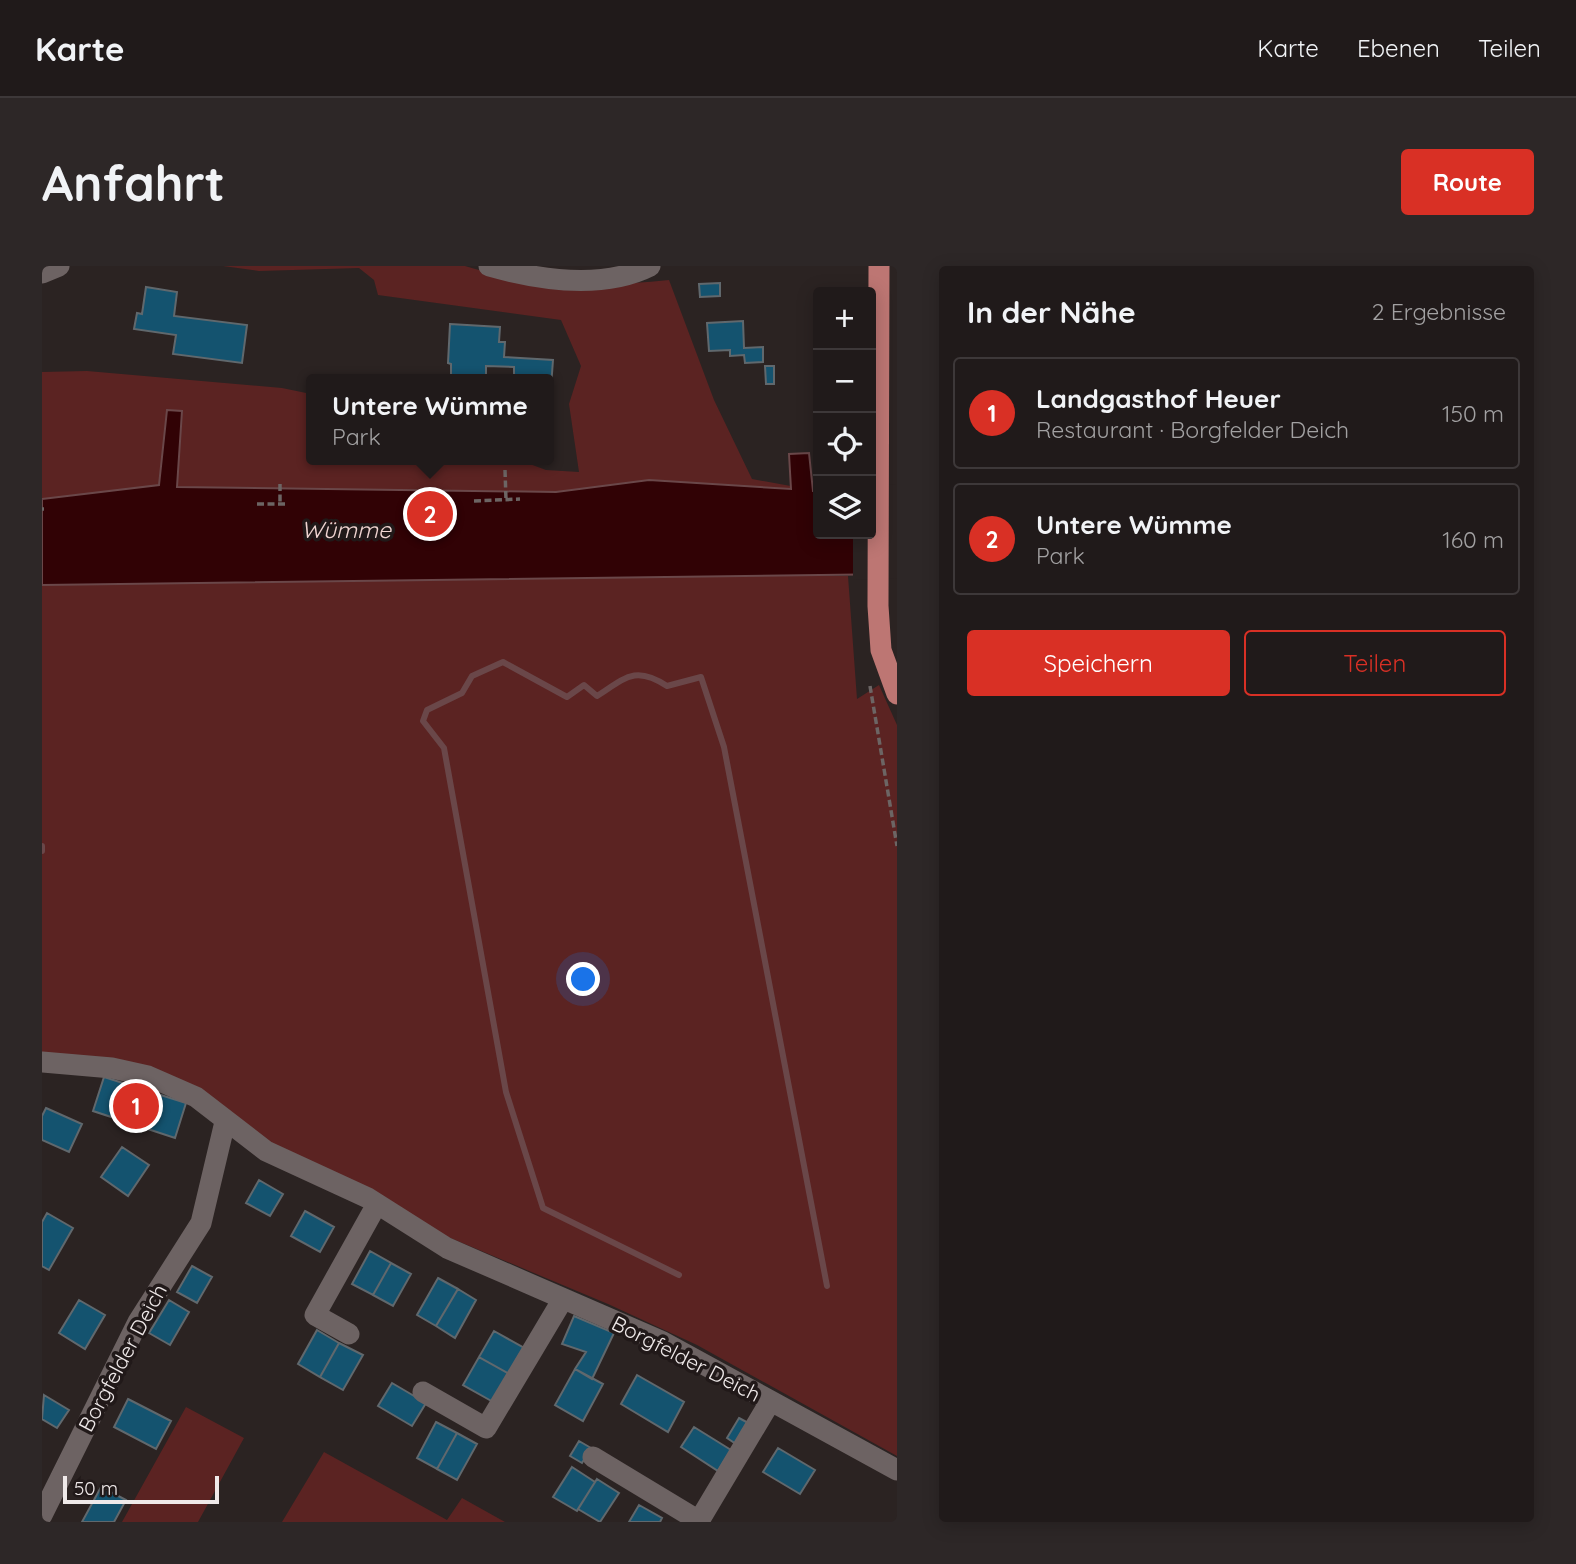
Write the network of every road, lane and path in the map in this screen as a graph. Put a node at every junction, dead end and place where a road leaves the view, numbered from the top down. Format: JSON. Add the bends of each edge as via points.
{"nodes":[{"id":1,"x":59,"y":266,"type":"edge"},
{"id":2,"x":489,"y":266,"type":"edge"},
{"id":3,"x":650,"y":266,"type":"edge"},
{"id":4,"x":879,"y":266,"type":"edge"},
{"id":5,"x":42,"y":273,"type":"edge"},
{"id":6,"x":505,"y":470,"type":"dead end"},
{"id":7,"x":280,"y":484,"type":"dead end"},
{"id":8,"x":520,"y":499,"type":"dead end"},
{"id":9,"x":506,"y":500,"type":"junction"},
{"id":10,"x":474,"y":501,"type":"dead end"},
{"id":11,"x":257,"y":504,"type":"dead end"},
{"id":12,"x":280,"y":504,"type":"junction"},
{"id":13,"x":287,"y":504,"type":"dead end"},
{"id":14,"x":869,"y":678,"type":"dead end"},
{"id":15,"x":897,"y":694,"type":"edge"},
{"id":16,"x":897,"y":846,"type":"edge"},
{"id":17,"x":42,"y":1062,"type":"edge"},
{"id":18,"x":225,"y":1122,"type":"junction"},
{"id":19,"x":377,"y":1204,"type":"junction"},
{"id":20,"x":563,"y":1299,"type":"junction"},
{"id":21,"x":349,"y":1334,"type":"dead end"},
{"id":22,"x":422,"y":1392,"type":"dead end"},
{"id":23,"x":770,"y":1402,"type":"junction"},
{"id":24,"x":593,"y":1457,"type":"dead end"},
{"id":25,"x":897,"y":1470,"type":"edge"},
{"id":26,"x":42,"y":1515,"type":"edge"}],
"edges":[{"from":1,"to":5,"type":"street"},
{"from":2,"to":3,"type":"street","via":[[562,280],[609,278]]},
{"from":4,"to":15,"type":"main road","via":[[878,606],[881,650]]},
{"from":6,"to":9,"type":"path"},
{"from":7,"to":12,"type":"path"},
{"from":8,"to":9,"type":"path"},
{"from":9,"to":10,"type":"path"},
{"from":11,"to":12,"type":"path"},
{"from":12,"to":13,"type":"path"},
{"from":14,"to":16,"type":"path"},
{"from":17,"to":18,"type":"street","name":"Borgfelder Deich","via":[[148,1076],[196,1097]]},
{"from":18,"to":19,"type":"street","name":"Borgfelder Deich","via":[[267,1151]]},
{"from":18,"to":26,"type":"street","name":"Borgfelder Deich","via":[[201,1223],[138,1322]]},
{"from":19,"to":20,"type":"street","name":"Borgfelder Deich","via":[[447,1248]]},
{"from":19,"to":21,"type":"street","via":[[315,1315]]},
{"from":20,"to":22,"type":"street","via":[[486,1428]]},
{"from":20,"to":23,"type":"street","name":"Borgfelder Deich","via":[[663,1342]]},
{"from":23,"to":24,"type":"street","name":"Borgfelder Deich","via":[[699,1521]]},
{"from":23,"to":25,"type":"street","name":"Borgfelder Deich"}]}
